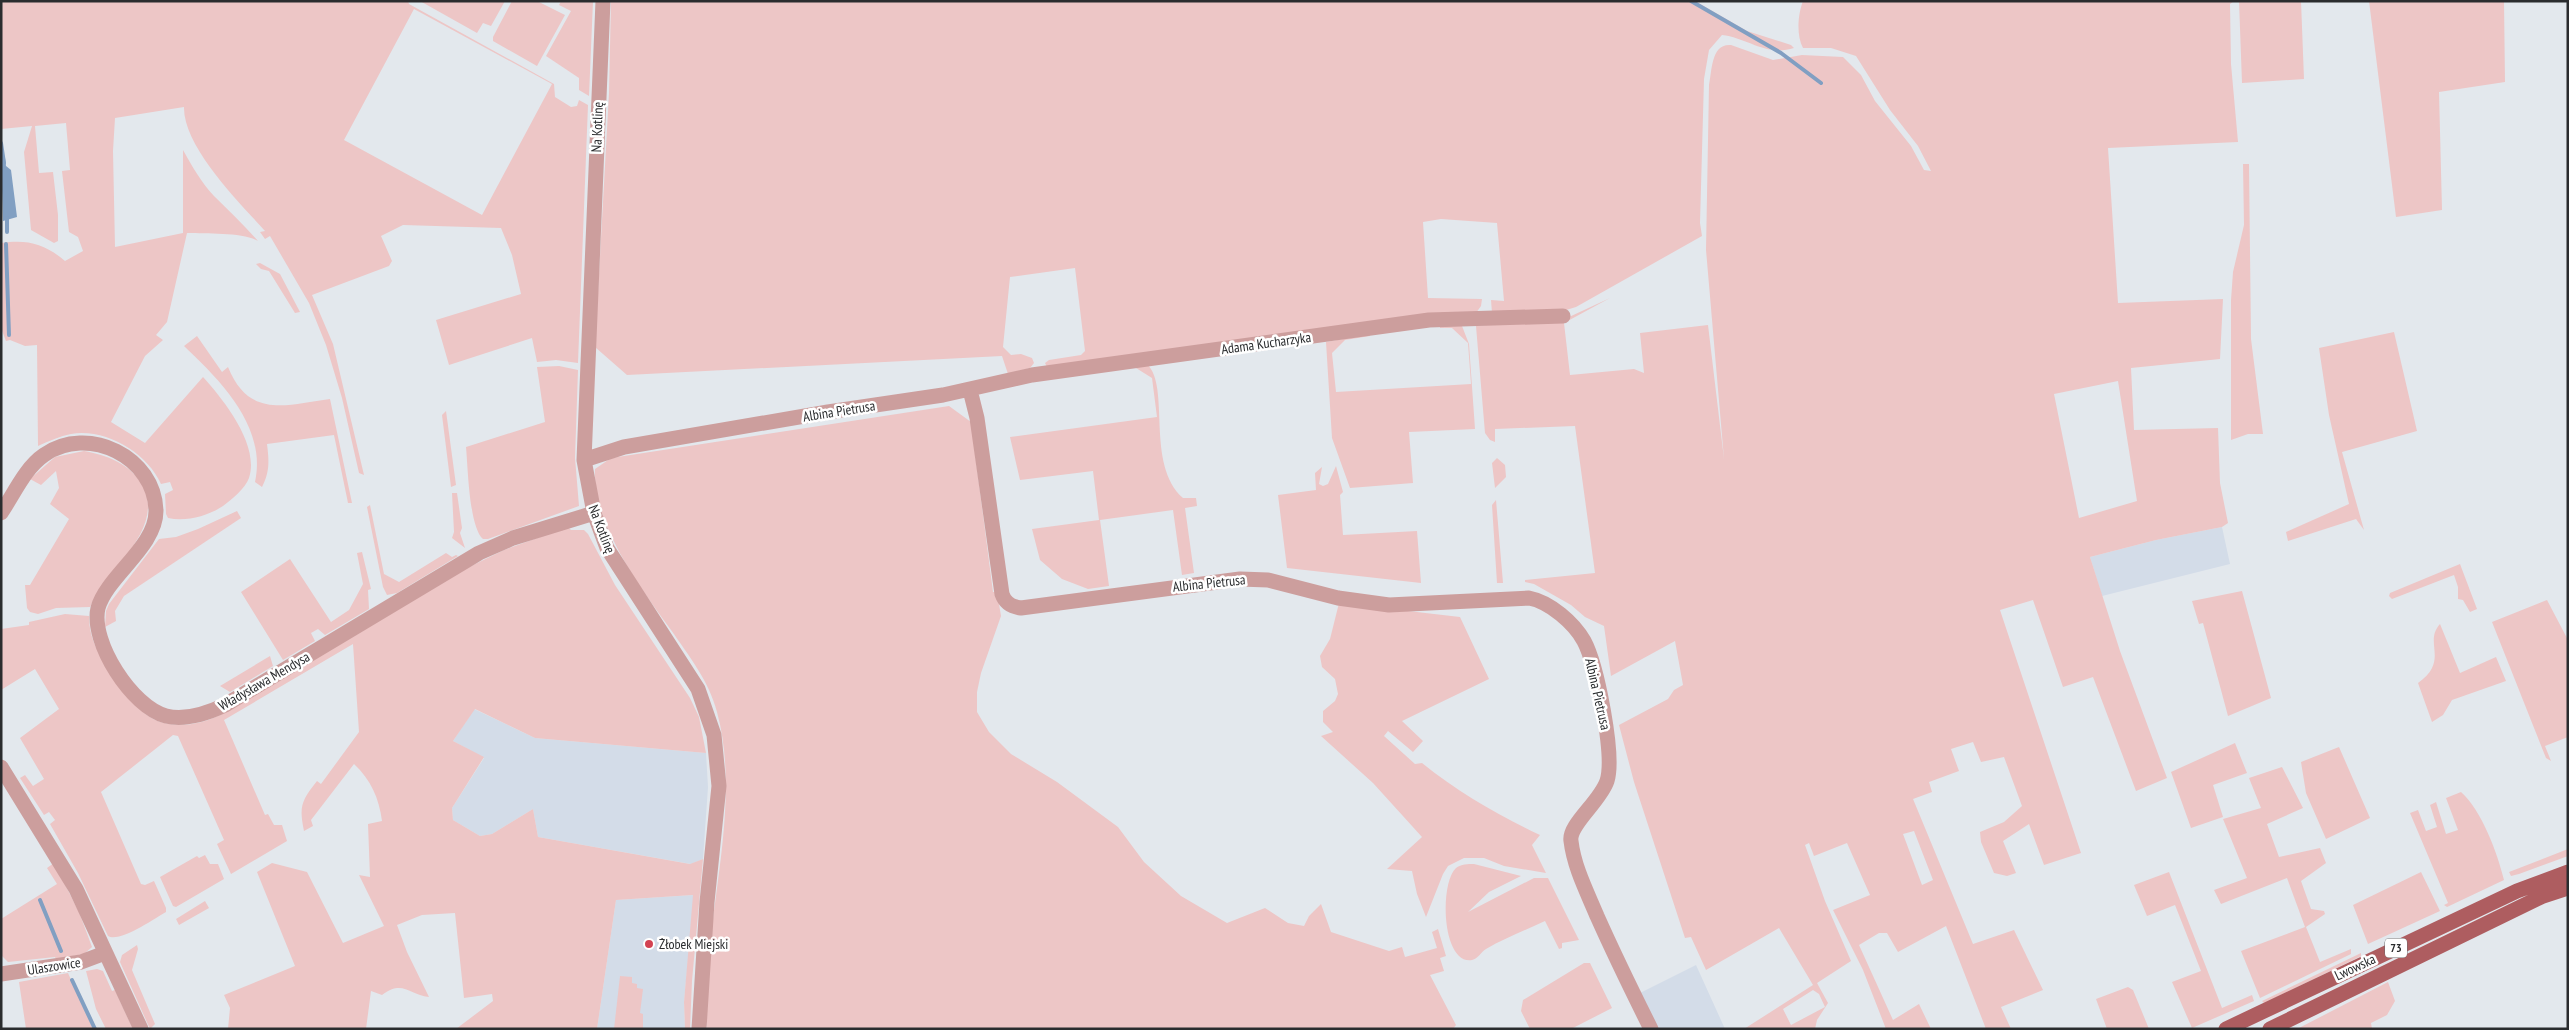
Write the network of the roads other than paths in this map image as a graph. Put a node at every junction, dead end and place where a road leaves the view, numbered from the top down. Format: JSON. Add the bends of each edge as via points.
{"nodes":[{"id":1,"x":602,"y":1,"type":"edge"},
{"id":2,"x":1563,"y":316,"type":"dead end"},
{"id":3,"x":970,"y":390,"type":"junction"},
{"id":4,"x":584,"y":460,"type":"junction"},
{"id":5,"x":1,"y":513,"type":"edge"},
{"id":6,"x":594,"y":513,"type":"junction"},
{"id":7,"x":1,"y":767,"type":"edge"},
{"id":8,"x":2568,"y":872,"type":"edge"},
{"id":9,"x":2568,"y":888,"type":"edge"},
{"id":10,"x":105,"y":953,"type":"junction"},
{"id":11,"x":1,"y":974,"type":"edge"},
{"id":12,"x":141,"y":1029,"type":"edge"},
{"id":13,"x":699,"y":1029,"type":"edge"},
{"id":14,"x":1651,"y":1029,"type":"edge"},
{"id":15,"x":2226,"y":1029,"type":"edge"},
{"id":16,"x":2270,"y":1029,"type":"edge"}],
"edges":[{"from":1,"to":4,"type":"street","name":"Na Kotlinę"},
{"from":2,"to":3,"type":"street","name":"Adama Kucharzyka","via":[[1429,320],[1032,374]]},
{"from":3,"to":4,"type":"street","name":"Albina Pietrusa","via":[[645,443]]},
{"from":3,"to":14,"type":"street","name":"Albina Pietrusa","via":[[977,418],[1002,594],[1014,607],[1211,581],[1250,579],[1273,581],[1346,600],[1384,604],[1529,598],[1545,604],[1569,623],[1587,649],[1607,729],[1610,759],[1607,781],[1601,794],[1573,829],[1571,842],[1582,884]]},
{"from":4,"to":6,"type":"street","name":"Na Kotlinę"},
{"from":5,"to":6,"type":"street","name":"Władysława Mendysa","via":[[37,461],[62,446],[102,445],[124,455],[142,470],[154,497],[154,522],[146,539],[99,604],[96,623],[102,646],[137,697],[156,712],[179,717],[225,705],[480,553],[513,538]]},
{"from":6,"to":13,"type":"street","name":"Na Kotlinę","via":[[612,558],[703,699],[714,735],[719,786]]},
{"from":7,"to":10,"type":"street","via":[[76,889]]},
{"from":8,"to":15,"type":"main road","name":"Lwowska","number":"73","via":[[2516,891]]},
{"from":9,"to":16,"type":"main road","name":"Lwowska","number":"73","via":[[2543,896]]},
{"from":10,"to":11,"type":"street","name":"Ulaszowice","via":[[81,962]]},
{"from":10,"to":12,"type":"street"}]}
